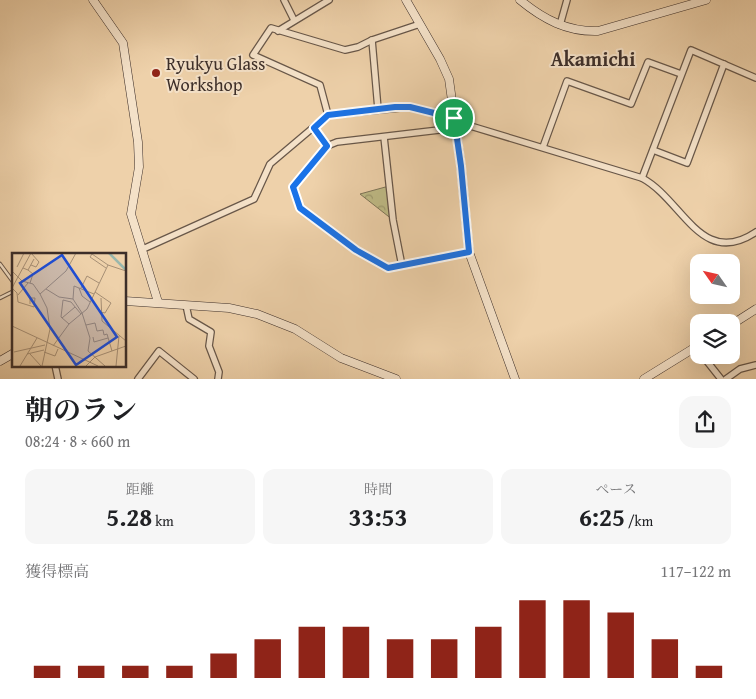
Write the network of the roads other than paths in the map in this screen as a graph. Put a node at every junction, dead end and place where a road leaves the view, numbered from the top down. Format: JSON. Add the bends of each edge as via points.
{"nodes":[{"id":1,"x":93,"y":0,"type":"edge"},
{"id":2,"x":284,"y":0,"type":"edge"},
{"id":3,"x":329,"y":0,"type":"edge"},
{"id":4,"x":406,"y":0,"type":"edge"},
{"id":5,"x":567,"y":0,"type":"edge"},
{"id":6,"x":706,"y":0,"type":"edge"},
{"id":7,"x":525,"y":2,"type":"edge"},
{"id":8,"x":294,"y":20,"type":"junction"},
{"id":9,"x":420,"y":24,"type":"junction"},
{"id":10,"x":560,"y":25,"type":"junction"},
{"id":11,"x":278,"y":31,"type":"junction"},
{"id":12,"x":372,"y":40,"type":"junction"},
{"id":13,"x":724,"y":64,"type":"junction"},
{"id":14,"x":681,"y":74,"type":"junction"},
{"id":15,"x":756,"y":78,"type":"edge"},
{"id":16,"x":378,"y":109,"type":"junction"},
{"id":17,"x":328,"y":115,"type":"junction"},
{"id":18,"x":455,"y":123,"type":"junction"},
{"id":19,"x":314,"y":128,"type":"junction"},
{"id":20,"x":384,"y":137,"type":"junction"},
{"id":21,"x":327,"y":146,"type":"junction"},
{"id":22,"x":543,"y":148,"type":"junction"},
{"id":23,"x":653,"y":150,"type":"junction"},
{"id":24,"x":642,"y":178,"type":"junction"},
{"id":25,"x":756,"y":232,"type":"edge"},
{"id":26,"x":143,"y":249,"type":"junction"},
{"id":27,"x":469,"y":252,"type":"junction"},
{"id":28,"x":0,"y":264,"type":"edge"},
{"id":29,"x":402,"y":266,"type":"junction"},
{"id":30,"x":12,"y":280,"type":"edge"},
{"id":31,"x":12,"y":292,"type":"edge"},
{"id":32,"x":0,"y":298,"type":"edge"},
{"id":33,"x":126,"y":301,"type":"edge"},
{"id":34,"x":158,"y":302,"type":"junction"},
{"id":35,"x":186,"y":305,"type":"junction"},
{"id":36,"x":756,"y":309,"type":"edge"},
{"id":37,"x":740,"y":319,"type":"edge"},
{"id":38,"x":690,"y":353,"type":"edge"},
{"id":39,"x":12,"y":354,"type":"edge"},
{"id":40,"x":0,"y":361,"type":"edge"},
{"id":41,"x":709,"y":364,"type":"edge"},
{"id":42,"x":756,"y":365,"type":"edge"},
{"id":43,"x":138,"y":379,"type":"edge"},
{"id":44,"x":194,"y":379,"type":"edge"},
{"id":45,"x":218,"y":379,"type":"edge"},
{"id":46,"x":396,"y":379,"type":"edge"},
{"id":47,"x":515,"y":379,"type":"edge"},
{"id":48,"x":644,"y":379,"type":"edge"},
{"id":49,"x":721,"y":379,"type":"edge"},
{"id":50,"x":726,"y":379,"type":"edge"}],
"edges":[{"from":1,"to":26,"type":"main road","via":[[123,43],[138,142],[139,167],[131,214]]},
{"from":2,"to":8,"type":"street"},
{"from":3,"to":8,"type":"street"},
{"from":4,"to":9,"type":"main road"},
{"from":5,"to":10,"type":"street"},
{"from":6,"to":10,"type":"main road","via":[[598,31],[587,32]]},
{"from":7,"to":10,"type":"main road","via":[[543,18]]},
{"from":8,"to":11,"type":"street"},
{"from":9,"to":12,"type":"street"},
{"from":9,"to":18,"type":"main road","via":[[447,74]]},
{"from":11,"to":12,"type":"street","via":[[345,50]]},
{"from":11,"to":17,"type":"street","via":[[271,28],[252,55],[320,84]]},
{"from":12,"to":16,"type":"street"},
{"from":13,"to":14,"type":"street","via":[[691,50]]},
{"from":13,"to":15,"type":"street"},
{"from":13,"to":23,"type":"street","via":[[687,164]]},
{"from":14,"to":22,"type":"street","via":[[648,62],[631,104],[567,81]]},
{"from":14,"to":23,"type":"street"},
{"from":16,"to":17,"type":"street"},
{"from":16,"to":18,"type":"street","via":[[410,107]]},
{"from":17,"to":19,"type":"street"},
{"from":18,"to":20,"type":"street"},
{"from":18,"to":22,"type":"street"},
{"from":18,"to":27,"type":"main road"},
{"from":19,"to":21,"type":"street"},
{"from":19,"to":26,"type":"street","via":[[270,164],[254,199]]},
{"from":20,"to":21,"type":"street"},
{"from":20,"to":29,"type":"street","via":[[393,220]]},
{"from":21,"to":29,"type":"street","via":[[293,187],[300,208],[380,264],[388,268]]},
{"from":22,"to":24,"type":"street"},
{"from":23,"to":24,"type":"street"},
{"from":24,"to":25,"type":"street","via":[[653,184],[700,232],[718,243],[734,244]]},
{"from":26,"to":34,"type":"main road"},
{"from":27,"to":29,"type":"street"},
{"from":27,"to":47,"type":"main road"},
{"from":28,"to":30,"type":"lane"},
{"from":31,"to":32,"type":"lane"},
{"from":33,"to":34,"type":"main road"},
{"from":34,"to":35,"type":"main road"},
{"from":35,"to":45,"type":"street","via":[[189,319],[211,332],[209,346],[219,372]]},
{"from":35,"to":46,"type":"main road","via":[[243,310],[270,318],[295,329],[341,358]]},
{"from":36,"to":37,"type":"main road"},
{"from":38,"to":48,"type":"main road"},
{"from":39,"to":40,"type":"main road"},
{"from":41,"to":49,"type":"street"},
{"from":42,"to":50,"type":"street","via":[[740,369]]},
{"from":43,"to":44,"type":"street","via":[[159,351]]}]}
